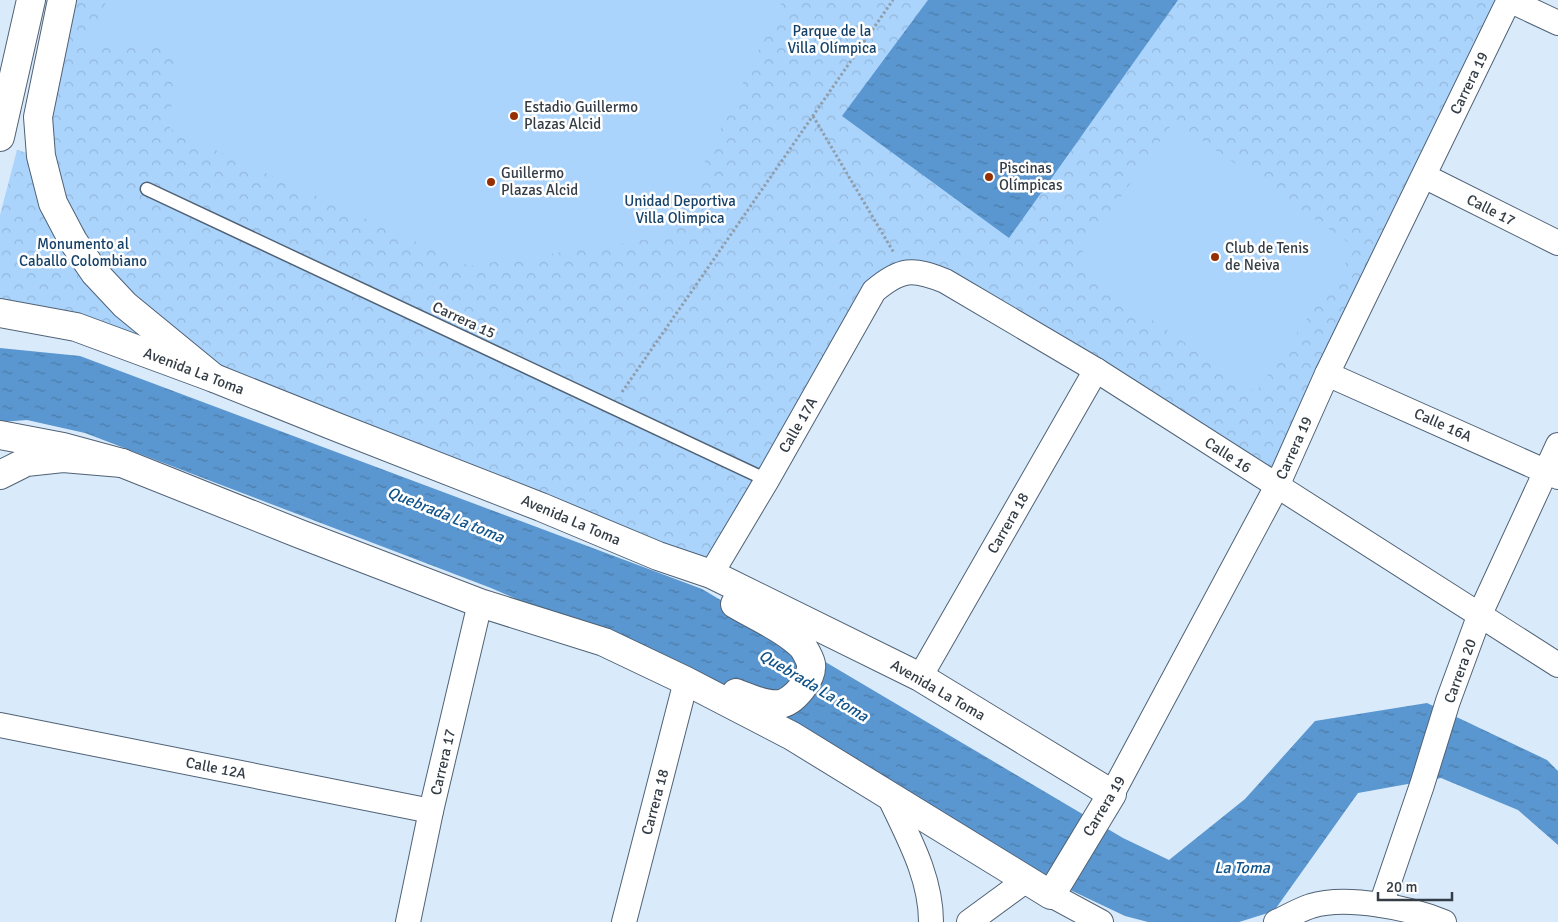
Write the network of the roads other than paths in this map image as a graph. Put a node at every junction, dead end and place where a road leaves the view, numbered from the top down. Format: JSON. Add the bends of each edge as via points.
{"nodes":[{"id":1,"x":31,"y":0,"type":"edge"},
{"id":2,"x":62,"y":0,"type":"edge"},
{"id":3,"x":1509,"y":0,"type":"edge"},
{"id":4,"x":1558,"y":23,"type":"edge"},
{"id":5,"x":0,"y":137,"type":"edge"},
{"id":6,"x":1424,"y":176,"type":"junction"},
{"id":7,"x":148,"y":189,"type":"dead end"},
{"id":8,"x":1558,"y":244,"type":"edge"},
{"id":9,"x":897,"y":276,"type":"joint"},
{"id":10,"x":0,"y":313,"type":"edge"},
{"id":11,"x":1096,"y":370,"type":"junction"},
{"id":12,"x":1327,"y":374,"type":"junction"},
{"id":13,"x":214,"y":378,"type":"junction"},
{"id":14,"x":0,"y":435,"type":"edge"},
{"id":15,"x":1558,"y":445,"type":"edge"},
{"id":16,"x":122,"y":463,"type":"junction"},
{"id":17,"x":1552,"y":474,"type":"edge"},
{"id":18,"x":0,"y":476,"type":"edge"},
{"id":19,"x":767,"y":480,"type":"junction"},
{"id":20,"x":1277,"y":486,"type":"junction"},
{"id":21,"x":658,"y":556,"type":"junction"},
{"id":22,"x":711,"y":574,"type":"junction"},
{"id":23,"x":480,"y":603,"type":"junction"},
{"id":24,"x":1480,"y":614,"type":"junction"},
{"id":25,"x":604,"y":642,"type":"junction"},
{"id":26,"x":1558,"y":665,"type":"edge"},
{"id":27,"x":920,"y":677,"type":"junction"},
{"id":28,"x":686,"y":681,"type":"junction"},
{"id":29,"x":0,"y":725,"type":"edge"},
{"id":30,"x":888,"y":794,"type":"junction"},
{"id":31,"x":1106,"y":804,"type":"junction"},
{"id":32,"x":432,"y":811,"type":"junction"},
{"id":33,"x":1025,"y":881,"type":"junction"},
{"id":34,"x":1054,"y":890,"type":"junction"},
{"id":35,"x":1381,"y":905,"type":"junction"},
{"id":36,"x":1439,"y":921,"type":"edge"},
{"id":37,"x":408,"y":922,"type":"edge"},
{"id":38,"x":624,"y":922,"type":"edge"},
{"id":39,"x":931,"y":922,"type":"edge"},
{"id":40,"x":969,"y":922,"type":"edge"},
{"id":41,"x":1101,"y":922,"type":"edge"},
{"id":42,"x":1276,"y":922,"type":"edge"}],
"edges":[{"from":1,"to":5,"type":"main road"},
{"from":2,"to":13,"type":"main road","via":[[38,117],[41,156],[53,203],[95,273],[125,305]]},
{"from":3,"to":4,"type":"street"},
{"from":3,"to":6,"type":"street","name":"Carrera 19"},
{"from":6,"to":8,"type":"street","name":"Calle 17"},
{"from":6,"to":12,"type":"street","name":"Carrera 19"},
{"from":7,"to":19,"type":"lane","name":"Carrera 15"},
{"from":9,"to":11,"type":"street","name":"Calle 16","via":[[923,272],[945,281]]},
{"from":9,"to":19,"type":"street","name":"Calle 17A","via":[[874,291]]},
{"from":10,"to":13,"type":"main road","name":"Avenida La Toma","via":[[76,327]]},
{"from":11,"to":20,"type":"street","name":"Calle 16"},
{"from":11,"to":27,"type":"street","name":"Carrera 18"},
{"from":12,"to":17,"type":"street","name":"Calle 16A"},
{"from":12,"to":20,"type":"street","name":"Carrera 19"},
{"from":13,"to":21,"type":"main road","name":"Avenida La Toma"},
{"from":14,"to":16,"type":"main road"},
{"from":15,"to":17,"type":"street","name":"Carrera 20"},
{"from":16,"to":18,"type":"main road","via":[[63,458],[26,462]]},
{"from":16,"to":23,"type":"main road"},
{"from":17,"to":24,"type":"street","name":"Carrera 20"},
{"from":19,"to":22,"type":"street","name":"Calle 17A"},
{"from":20,"to":24,"type":"street","name":"Calle 16"},
{"from":20,"to":31,"type":"street","name":"Carrera 19"},
{"from":21,"to":22,"type":"main road","name":"Avenida La Toma"},
{"from":21,"to":25,"type":"main road","via":[[783,632],[802,647],[811,666],[802,688],[781,704],[766,703]]},
{"from":22,"to":27,"type":"main road","name":"Avenida La Toma"},
{"from":23,"to":25,"type":"main road"},
{"from":23,"to":32,"type":"street","name":"Carrera 17"},
{"from":24,"to":26,"type":"street","name":"Calle 16"},
{"from":24,"to":35,"type":"street","name":"Carrera 20"},
{"from":25,"to":28,"type":"main road"},
{"from":27,"to":31,"type":"main road","name":"Avenida La Toma"},
{"from":28,"to":30,"type":"main road","via":[[792,736]]},
{"from":28,"to":38,"type":"street","name":"Carrera 18"},
{"from":29,"to":32,"type":"street","name":"Calle 12A"},
{"from":30,"to":33,"type":"main road"},
{"from":30,"to":39,"type":"street","via":[[922,868],[931,905]]},
{"from":31,"to":34,"type":"main road","name":"Carrera 19"},
{"from":32,"to":37,"type":"street","name":"Carrera 17"},
{"from":33,"to":34,"type":"main road"},
{"from":33,"to":40,"type":"street"},
{"from":34,"to":41,"type":"street"},
{"from":35,"to":36,"type":"street"},
{"from":35,"to":42,"type":"street","via":[[1342,901],[1311,906]]}]}
